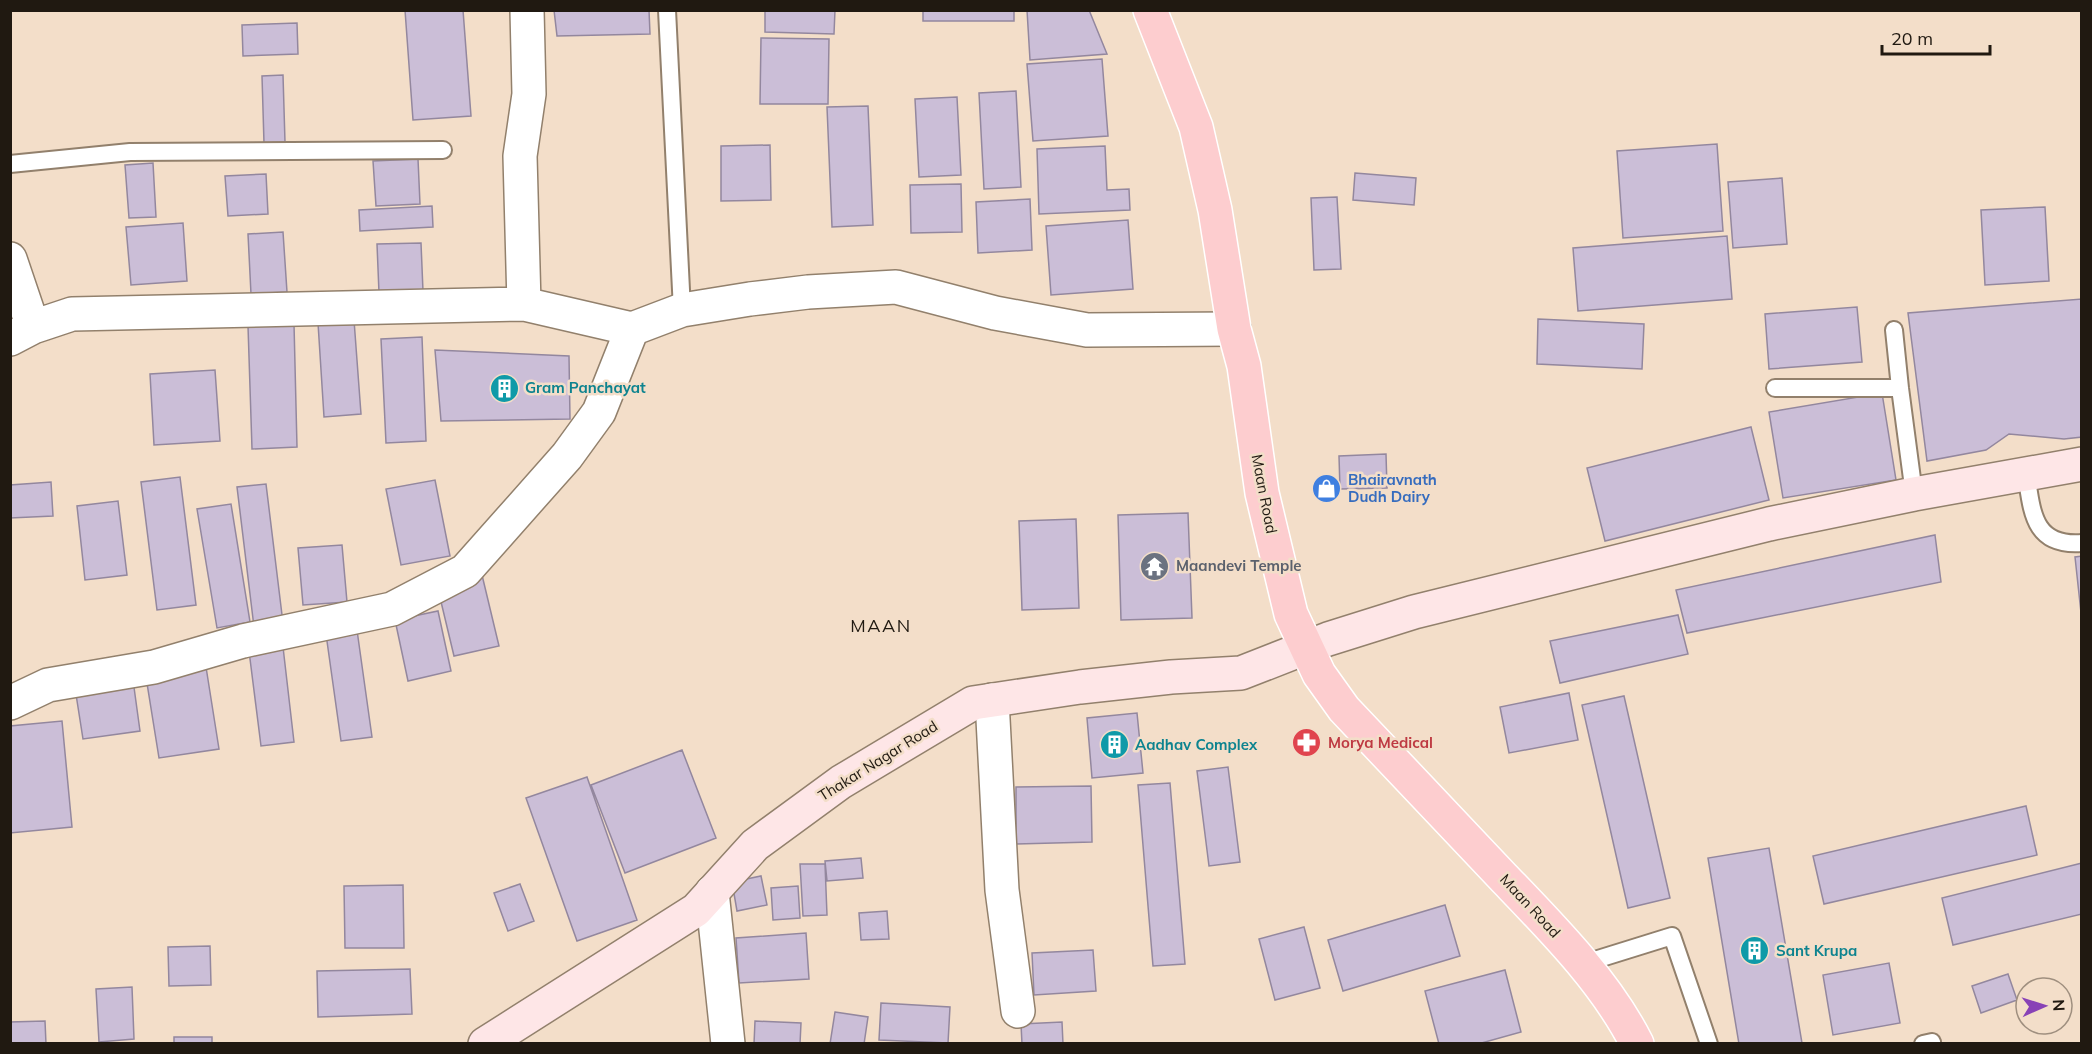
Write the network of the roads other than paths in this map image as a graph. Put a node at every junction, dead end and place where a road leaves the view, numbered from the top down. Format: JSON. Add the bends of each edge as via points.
{"nodes":[{"id":1,"x":527,"y":10,"type":"edge"},
{"id":2,"x":667,"y":10,"type":"edge"},
{"id":3,"x":1150,"y":10,"type":"edge"},
{"id":4,"x":443,"y":150,"type":"dead end"},
{"id":5,"x":10,"y":164,"type":"edge"},
{"id":6,"x":10,"y":259,"type":"edge"},
{"id":7,"x":524,"y":304,"type":"junction"},
{"id":8,"x":682,"y":310,"type":"junction"},
{"id":9,"x":632,"y":329,"type":"junction"},
{"id":10,"x":1234,"y":329,"type":"junction"},
{"id":11,"x":1894,"y":330,"type":"dead end"},
{"id":12,"x":22,"y":333,"type":"edge"},
{"id":13,"x":1775,"y":388,"type":"dead end"},
{"id":14,"x":1900,"y":388,"type":"junction"},
{"id":15,"x":2082,"y":464,"type":"edge"},
{"id":16,"x":2026,"y":473,"type":"junction"},
{"id":17,"x":1914,"y":494,"type":"junction"},
{"id":18,"x":2082,"y":543,"type":"edge"},
{"id":19,"x":1306,"y":648,"type":"junction"},
{"id":20,"x":992,"y":700,"type":"junction"},
{"id":21,"x":10,"y":703,"type":"edge"},
{"id":22,"x":712,"y":892,"type":"junction"},
{"id":23,"x":1582,"y":964,"type":"junction"},
{"id":24,"x":1018,"y":1011,"type":"dead end"},
{"id":25,"x":485,"y":1044,"type":"edge"},
{"id":26,"x":728,"y":1044,"type":"edge"},
{"id":27,"x":1637,"y":1044,"type":"edge"},
{"id":28,"x":1709,"y":1044,"type":"edge"}],
"edges":[{"from":1,"to":7,"type":"street","via":[[530,94],[520,156]]},
{"from":2,"to":8,"type":"lane"},
{"from":3,"to":10,"type":"main road","name":"Maan Road","via":[[1196,127],[1215,210]]},
{"from":4,"to":5,"type":"lane","via":[[130,152]]},
{"from":6,"to":12,"type":"street"},
{"from":7,"to":9,"type":"street"},
{"from":7,"to":12,"type":"street","via":[[72,314]]},
{"from":8,"to":9,"type":"street"},
{"from":8,"to":10,"type":"street","via":[[808,292],[896,287],[994,313],[1087,330]]},
{"from":9,"to":21,"type":"street","via":[[599,412],[567,456],[465,571],[392,609],[243,641],[153,667],[48,685]]},
{"from":10,"to":19,"type":"main road","name":"Maan Road","via":[[1244,366],[1262,493],[1291,614]]},
{"from":11,"to":14,"type":"lane"},
{"from":13,"to":14,"type":"lane"},
{"from":14,"to":17,"type":"lane"},
{"from":15,"to":16,"type":"street","name":"Thakar Nagar Road"},
{"from":16,"to":17,"type":"street","name":"Thakar Nagar Road"},
{"from":16,"to":18,"type":"lane","via":[[2034,519],[2042,532],[2053,540]]},
{"from":17,"to":19,"type":"street","name":"Thakar Nagar Road","via":[[1769,524],[1414,612]]},
{"from":19,"to":20,"type":"street","name":"Thakar Nagar Road","via":[[1241,673],[1171,677]]},
{"from":19,"to":23,"type":"main road","name":"Maan Road","via":[[1344,709]]},
{"from":20,"to":22,"type":"street","name":"Thakar Nagar Road","via":[[973,703],[841,782],[755,845]]},
{"from":20,"to":24,"type":"street","via":[[1002,890]]},
{"from":22,"to":25,"type":"street","name":"Thakar Nagar Road","via":[[696,910]]},
{"from":22,"to":26,"type":"street"},
{"from":23,"to":27,"type":"main road","name":"Maan Road"},
{"from":23,"to":28,"type":"lane","via":[[1672,936]]}]}
